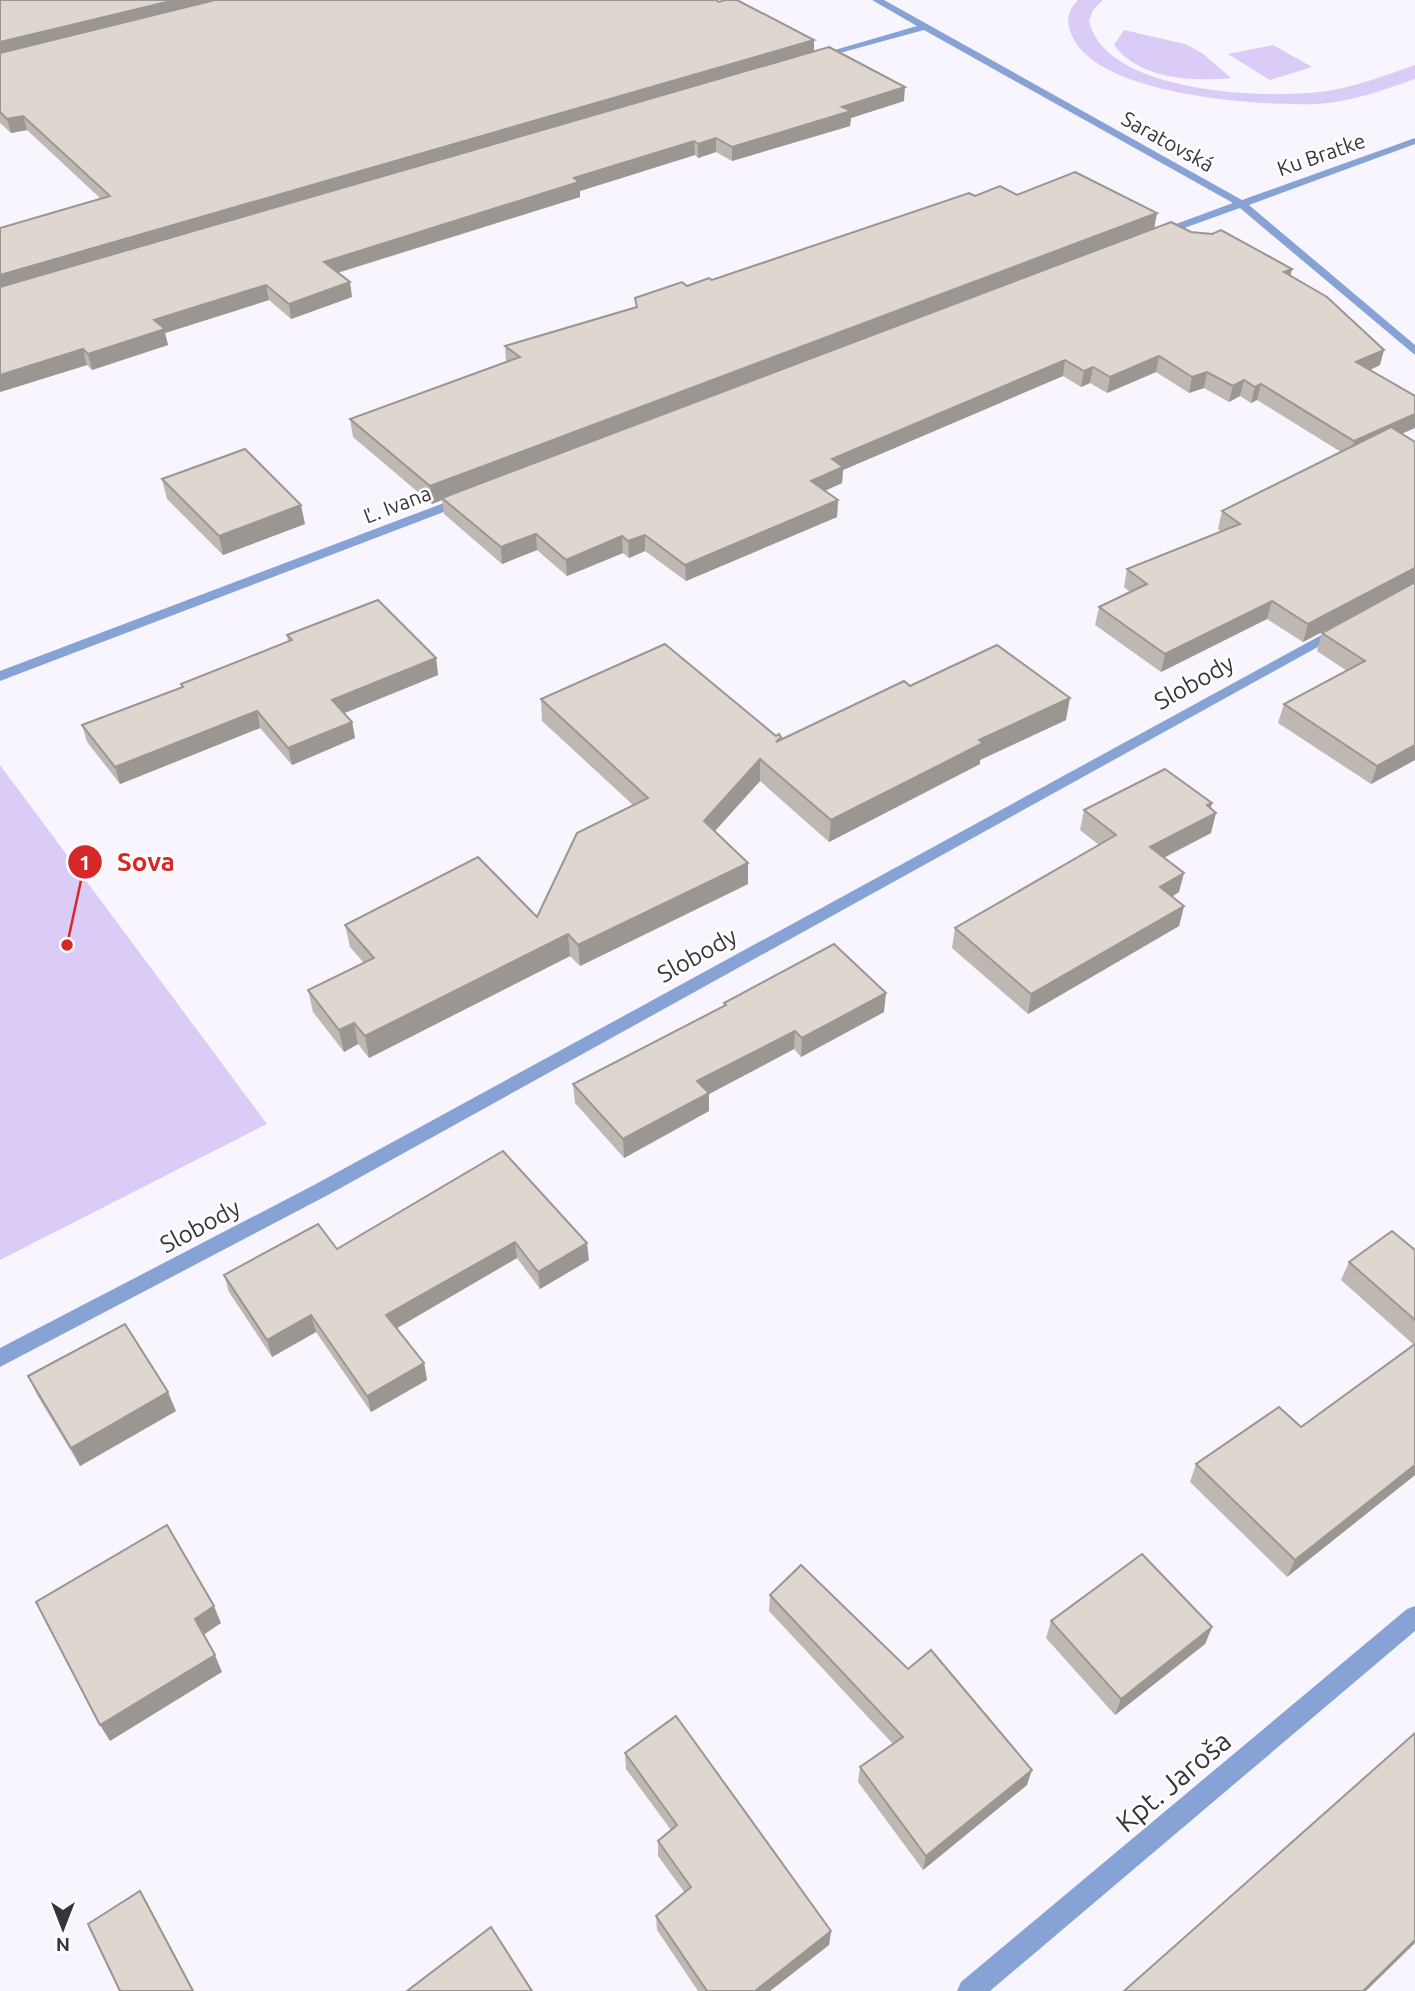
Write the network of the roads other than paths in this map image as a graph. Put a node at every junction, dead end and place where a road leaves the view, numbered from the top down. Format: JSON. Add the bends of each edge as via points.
{"nodes":[{"id":1,"x":877,"y":0,"type":"edge"},
{"id":2,"x":924,"y":27,"type":"junction"},
{"id":3,"x":799,"y":63,"type":"edge"},
{"id":4,"x":1415,"y":141,"type":"edge"},
{"id":5,"x":1240,"y":203,"type":"junction"},
{"id":6,"x":1151,"y":237,"type":"edge"},
{"id":7,"x":1415,"y":351,"type":"edge"},
{"id":8,"x":475,"y":495,"type":"edge"},
{"id":9,"x":1354,"y":622,"type":"edge"},
{"id":10,"x":2,"y":672,"type":"edge"},
{"id":11,"x":0,"y":1358,"type":"edge"},
{"id":12,"x":1415,"y":1617,"type":"edge"},
{"id":13,"x":970,"y":1991,"type":"edge"}],
"edges":[{"from":1,"to":2,"type":"street","name":"Saratovská"},
{"from":2,"to":3,"type":"street"},
{"from":2,"to":5,"type":"street","name":"Saratovská"},
{"from":4,"to":5,"type":"street","name":"Ku Bratke"},
{"from":5,"to":6,"type":"street"},
{"from":5,"to":7,"type":"street","name":"Saratovská"},
{"from":8,"to":10,"type":"street","name":"Ľ. Ivana"},
{"from":9,"to":11,"type":"street","name":"Slobody","via":[[333,1183]]},
{"from":12,"to":13,"type":"street","name":"Kpt. Jaroša"}]}
